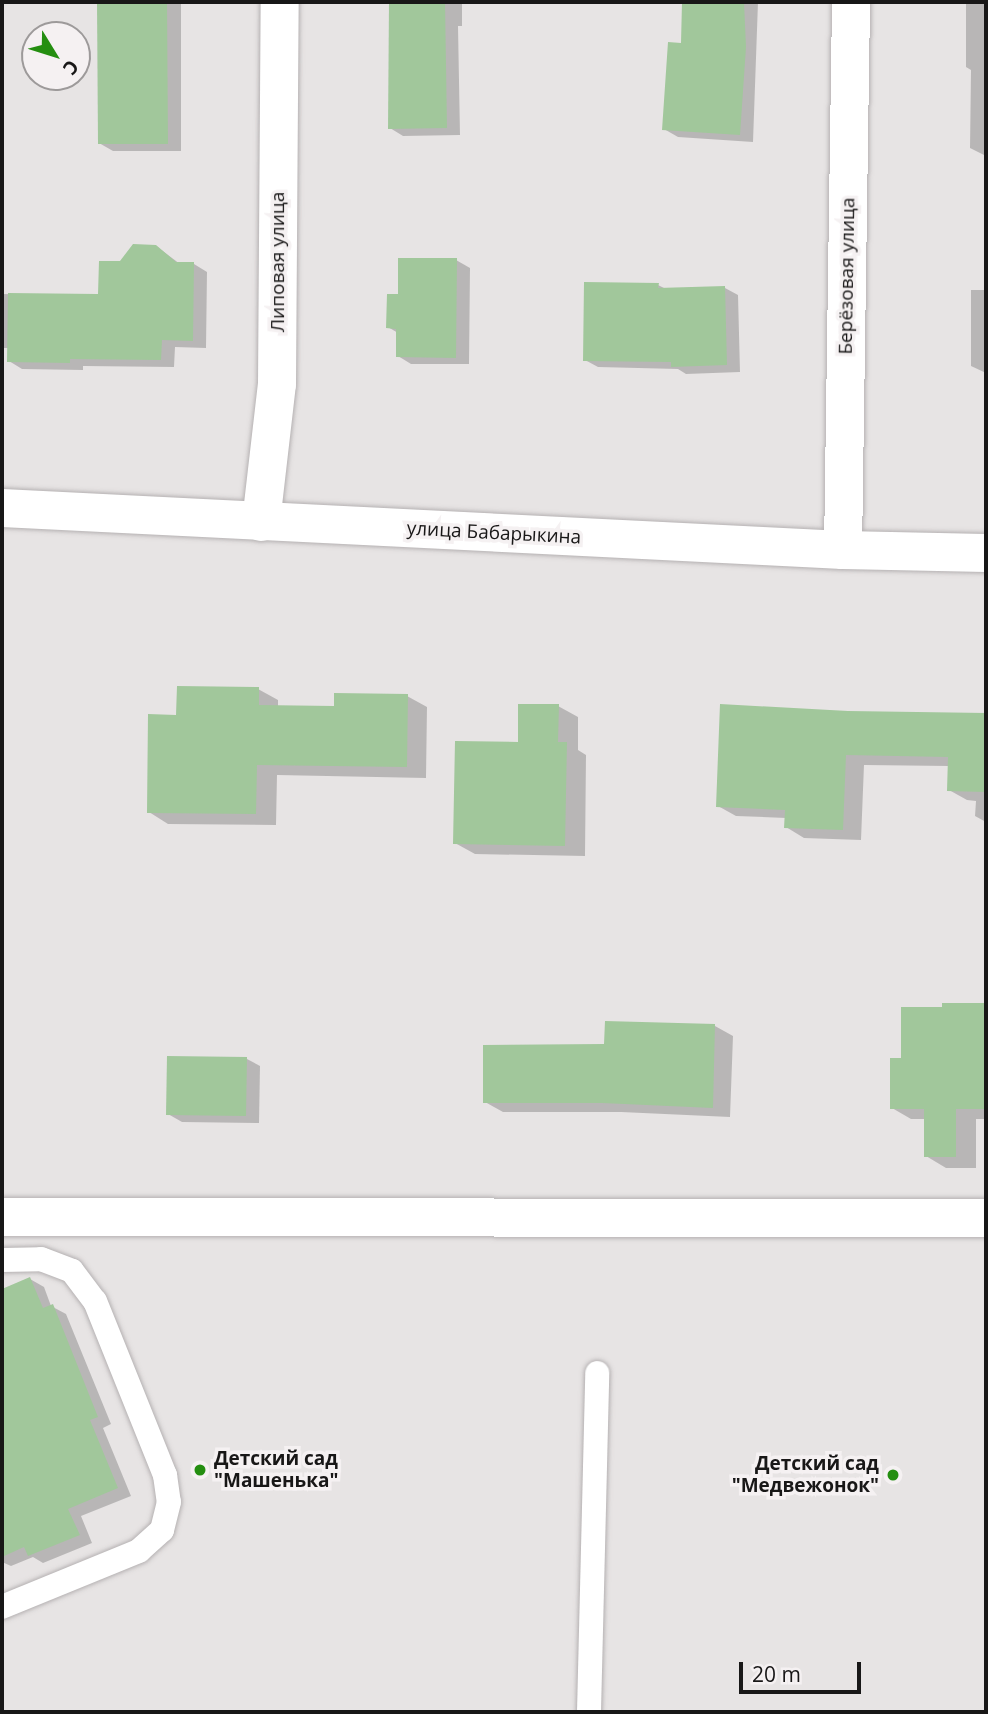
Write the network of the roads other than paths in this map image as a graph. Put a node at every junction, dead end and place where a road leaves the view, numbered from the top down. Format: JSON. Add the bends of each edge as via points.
{"nodes":[{"id":1,"x":280,"y":2,"type":"edge"},
{"id":2,"x":851,"y":2,"type":"edge"},
{"id":3,"x":2,"y":508,"type":"edge"},
{"id":4,"x":261,"y":522,"type":"junction"},
{"id":5,"x":843,"y":551,"type":"junction"},
{"id":6,"x":986,"y":553,"type":"edge"},
{"id":7,"x":2,"y":1217,"type":"edge"},
{"id":8,"x":986,"y":1218,"type":"edge"},
{"id":9,"x":2,"y":1260,"type":"edge"},
{"id":10,"x":597,"y":1374,"type":"dead end"},
{"id":11,"x":2,"y":1607,"type":"edge"},
{"id":12,"x":589,"y":1712,"type":"edge"}],
"edges":[{"from":1,"to":4,"type":"street","name":"Липовая улица","via":[[277,384]]},
{"from":2,"to":5,"type":"street","name":"Берёзовая улица"},
{"from":3,"to":4,"type":"street","name":"улица Бабарыкина"},
{"from":4,"to":5,"type":"street","name":"улица Бабарыкина"},
{"from":5,"to":6,"type":"street","name":"улица Бабарыкина"},
{"from":7,"to":8,"type":"street"},
{"from":9,"to":11,"type":"lane","via":[[41,1259],[72,1271],[95,1300],[165,1475],[169,1502],[162,1530],[139,1551]]},
{"from":10,"to":12,"type":"lane"}]}
